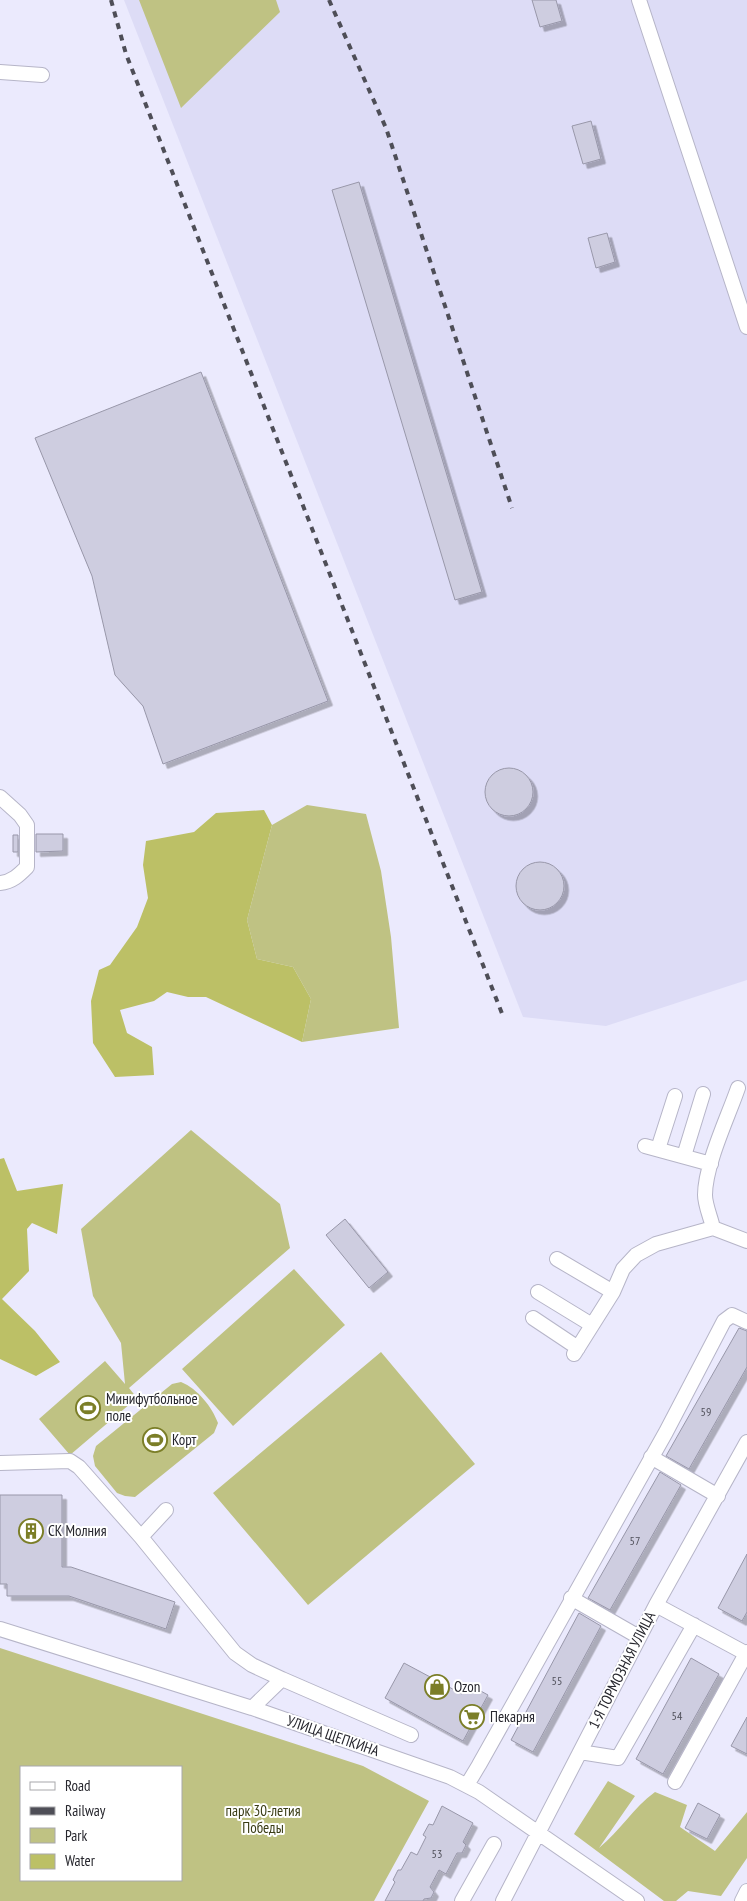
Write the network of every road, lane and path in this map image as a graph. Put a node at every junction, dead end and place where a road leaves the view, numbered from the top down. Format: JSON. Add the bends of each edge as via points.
{"nodes":[{"id":1,"x":639,"y":0,"type":"edge"},
{"id":2,"x":0,"y":72,"type":"edge"},
{"id":3,"x":42,"y":75,"type":"dead end"},
{"id":4,"x":747,"y":327,"type":"edge"},
{"id":5,"x":0,"y":797,"type":"edge"},
{"id":6,"x":0,"y":883,"type":"edge"},
{"id":7,"x":738,"y":1088,"type":"dead end"},
{"id":8,"x":703,"y":1094,"type":"dead end"},
{"id":9,"x":676,"y":1096,"type":"dead end"},
{"id":10,"x":684,"y":1156,"type":"junction"},
{"id":11,"x":711,"y":1164,"type":"junction"},
{"id":12,"x":714,"y":1228,"type":"junction"},
{"id":13,"x":747,"y":1240,"type":"edge"},
{"id":14,"x":557,"y":1260,"type":"dead end"},
{"id":15,"x":538,"y":1292,"type":"dead end"},
{"id":16,"x":613,"y":1292,"type":"junction"},
{"id":17,"x":532,"y":1318,"type":"dead end"},
{"id":18,"x":747,"y":1322,"type":"edge"},
{"id":19,"x":592,"y":1325,"type":"junction"},
{"id":20,"x":747,"y":1442,"type":"edge"},
{"id":21,"x":651,"y":1457,"type":"junction"},
{"id":22,"x":743,"y":1460,"type":"edge"},
{"id":23,"x":0,"y":1463,"type":"edge"},
{"id":24,"x":718,"y":1496,"type":"junction"},
{"id":25,"x":166,"y":1510,"type":"dead end"},
{"id":26,"x":140,"y":1537,"type":"junction"},
{"id":27,"x":571,"y":1598,"type":"junction"},
{"id":28,"x":656,"y":1605,"type":"junction"},
{"id":29,"x":694,"y":1625,"type":"junction"},
{"id":30,"x":0,"y":1628,"type":"edge"},
{"id":31,"x":639,"y":1637,"type":"junction"},
{"id":32,"x":747,"y":1653,"type":"edge"},
{"id":33,"x":282,"y":1679,"type":"junction"},
{"id":34,"x":252,"y":1708,"type":"junction"},
{"id":35,"x":411,"y":1735,"type":"dead end"},
{"id":36,"x":580,"y":1752,"type":"junction"},
{"id":37,"x":675,"y":1782,"type":"dead end"},
{"id":38,"x":467,"y":1785,"type":"junction"},
{"id":39,"x":538,"y":1834,"type":"junction"},
{"id":40,"x":494,"y":1844,"type":"dead end"},
{"id":41,"x":747,"y":1892,"type":"edge"},
{"id":42,"x":462,"y":1901,"type":"edge"},
{"id":43,"x":502,"y":1901,"type":"edge"},
{"id":44,"x":637,"y":1901,"type":"edge"},
{"id":45,"x":742,"y":1901,"type":"edge"}],
"edges":[{"from":1,"to":4,"type":"street"},
{"from":2,"to":3,"type":"street"},
{"from":5,"to":6,"type":"street","via":[[27,825],[28,867],[7,883]]},
{"from":7,"to":11,"type":"street"},
{"from":8,"to":10,"type":"street"},
{"from":9,"to":10,"type":"street","via":[[652,1147]]},
{"from":10,"to":11,"type":"street"},
{"from":11,"to":12,"type":"street","via":[[705,1196]]},
{"from":12,"to":13,"type":"street"},
{"from":12,"to":16,"type":"street","via":[[656,1244],[636,1255],[623,1268]]},
{"from":14,"to":16,"type":"street"},
{"from":15,"to":19,"type":"street"},
{"from":16,"to":19,"type":"street"},
{"from":17,"to":19,"type":"street","via":[[576,1351]]},
{"from":18,"to":21,"type":"street","via":[[732,1315],[724,1321]]},
{"from":20,"to":22,"type":"street","name":"1-Я ТОРМОЗНАЯ УЛИЦА"},
{"from":21,"to":24,"type":"street"},
{"from":21,"to":27,"type":"street"},
{"from":22,"to":24,"type":"street","name":"1-Я ТОРМОЗНАЯ УЛИЦА"},
{"from":23,"to":26,"type":"street","via":[[70,1461],[79,1467]]},
{"from":24,"to":28,"type":"street","name":"1-Я ТОРМОЗНАЯ УЛИЦА"},
{"from":25,"to":26,"type":"street"},
{"from":26,"to":33,"type":"street","via":[[235,1653]]},
{"from":27,"to":31,"type":"street"},
{"from":27,"to":38,"type":"street"},
{"from":28,"to":29,"type":"street"},
{"from":28,"to":31,"type":"street","name":"1-Я ТОРМОЗНАЯ УЛИЦА"},
{"from":29,"to":32,"type":"street"},
{"from":29,"to":36,"type":"street","via":[[618,1758]]},
{"from":30,"to":34,"type":"street","name":"УЛИЦА ЩЕПКИНА"},
{"from":31,"to":36,"type":"street","name":"1-Я ТОРМОЗНАЯ УЛИЦА"},
{"from":32,"to":37,"type":"street"},
{"from":33,"to":34,"type":"street"},
{"from":33,"to":35,"type":"street"},
{"from":34,"to":38,"type":"street","name":"УЛИЦА ЩЕПКИНА"},
{"from":36,"to":39,"type":"street","name":"1-Я ТОРМОЗНАЯ УЛИЦА"},
{"from":38,"to":39,"type":"street","name":"УЛИЦА ЩЕПКИНА"},
{"from":39,"to":43,"type":"street","name":"1-Я ТОРМОЗНАЯ УЛИЦА"},
{"from":39,"to":44,"type":"street","name":"УЛИЦА ЩЕПКИНА"},
{"from":40,"to":42,"type":"street"},
{"from":41,"to":45,"type":"street"}]}
